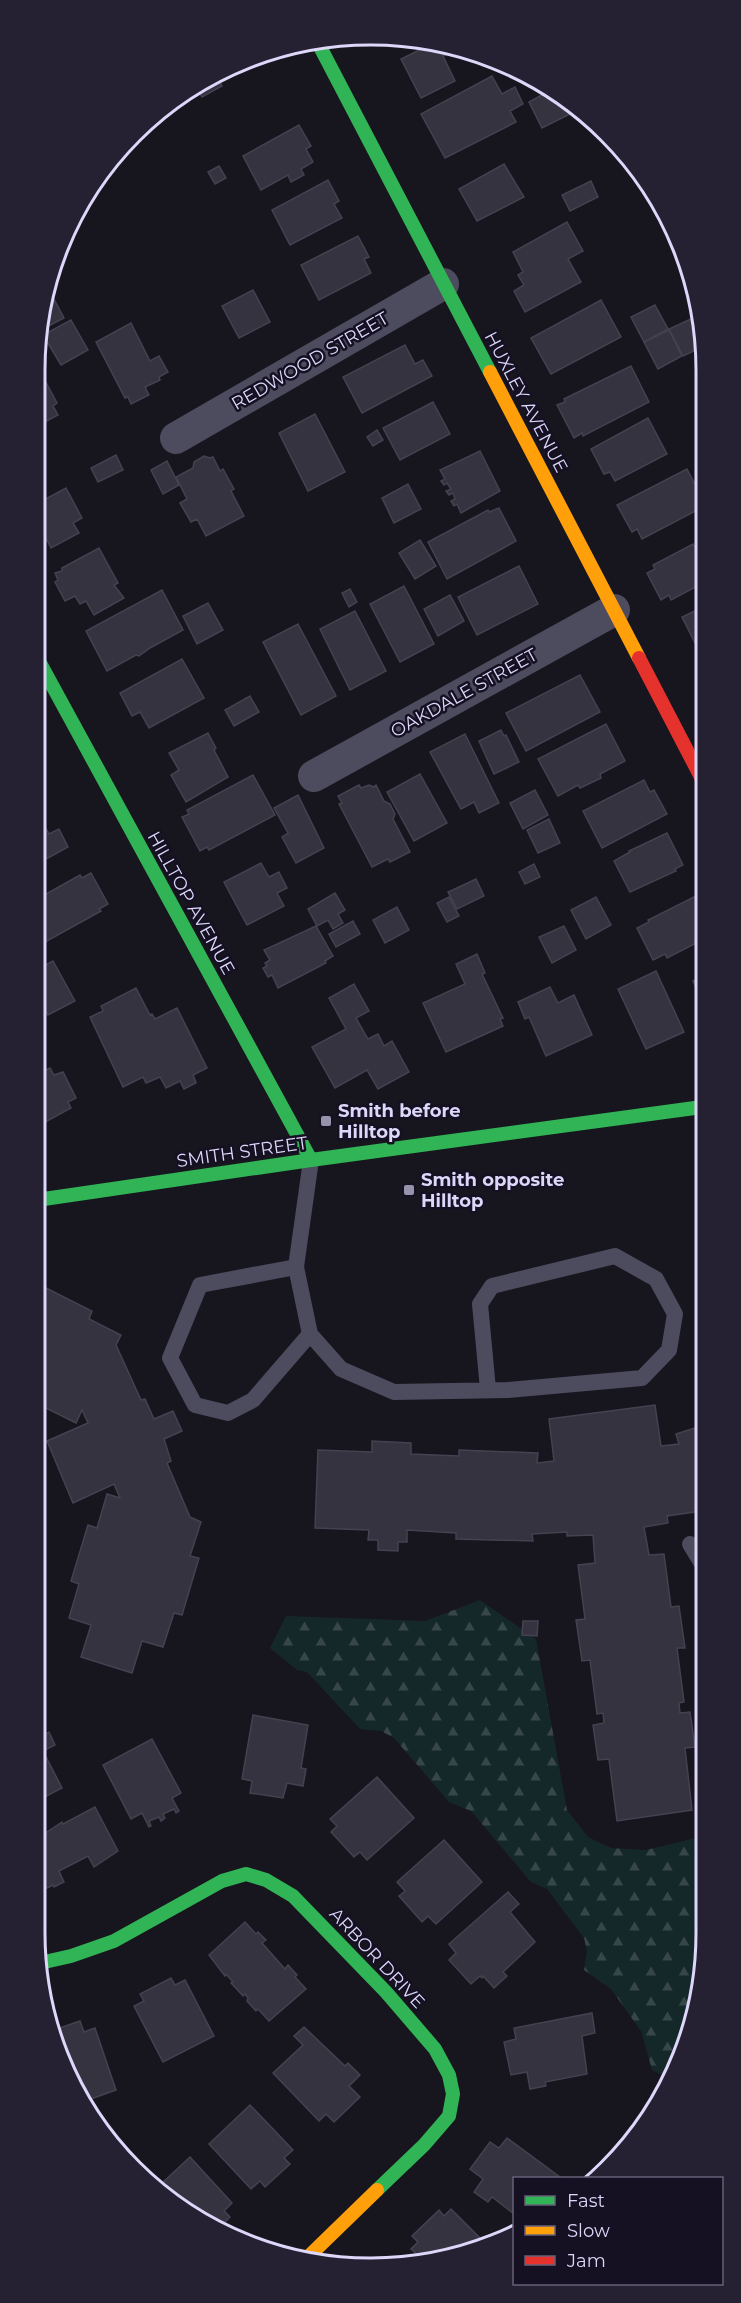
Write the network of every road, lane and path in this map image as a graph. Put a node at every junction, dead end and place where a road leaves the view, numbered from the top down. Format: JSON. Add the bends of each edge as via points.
{"nodes":[{"id":1,"x":320,"y":49,"type":"edge"},
{"id":2,"x":443,"y":284,"type":"junction"},
{"id":3,"x":176,"y":438,"type":"dead end"},
{"id":4,"x":614,"y":610,"type":"junction"},
{"id":5,"x":45,"y":672,"type":"edge"},
{"id":6,"x":696,"y":768,"type":"edge"},
{"id":7,"x":314,"y":776,"type":"dead end"},
{"id":8,"x":696,"y":1108,"type":"edge"},
{"id":9,"x":311,"y":1160,"type":"junction"},
{"id":10,"x":45,"y":1199,"type":"edge"},
{"id":11,"x":296,"y":1267,"type":"junction"},
{"id":12,"x":310,"y":1334,"type":"junction"},
{"id":13,"x":488,"y":1389,"type":"junction"},
{"id":14,"x":690,"y":1544,"type":"dead end"},
{"id":15,"x":696,"y":1554,"type":"edge"},
{"id":16,"x":47,"y":1961,"type":"edge"},
{"id":17,"x":312,"y":2253,"type":"edge"}],
"edges":[{"from":1,"to":2,"type":"street","name":"HUXLEY AVENUE"},
{"from":2,"to":3,"type":"street","name":"REDWOOD STREET"},
{"from":2,"to":4,"type":"street","name":"HUXLEY AVENUE"},
{"from":4,"to":6,"type":"street","name":"HUXLEY AVENUE"},
{"from":4,"to":7,"type":"street","name":"OAKDALE STREET"},
{"from":5,"to":9,"type":"street","name":"HILLTOP AVENUE"},
{"from":8,"to":9,"type":"street","name":"SMITH STREET"},
{"from":9,"to":10,"type":"street","name":"SMITH STREET"},
{"from":9,"to":11,"type":"lane"},
{"from":11,"to":12,"type":"lane"},
{"from":11,"to":12,"type":"lane","via":[[200,1285],[170,1358],[195,1405],[228,1413],[253,1400]]},
{"from":12,"to":13,"type":"lane","via":[[341,1369],[394,1392]]},
{"from":13,"to":13,"type":"lane","via":[[642,1378],[669,1350],[675,1314],[656,1279],[615,1256],[492,1286],[480,1304]]},
{"from":14,"to":15,"type":"lane"},
{"from":16,"to":17,"type":"street","name":"ARBOR DRIVE","via":[[114,1941],[222,1881],[246,1874],[266,1880],[293,1896],[386,1992],[435,2049],[449,2074],[453,2094],[449,2116]]}]}
